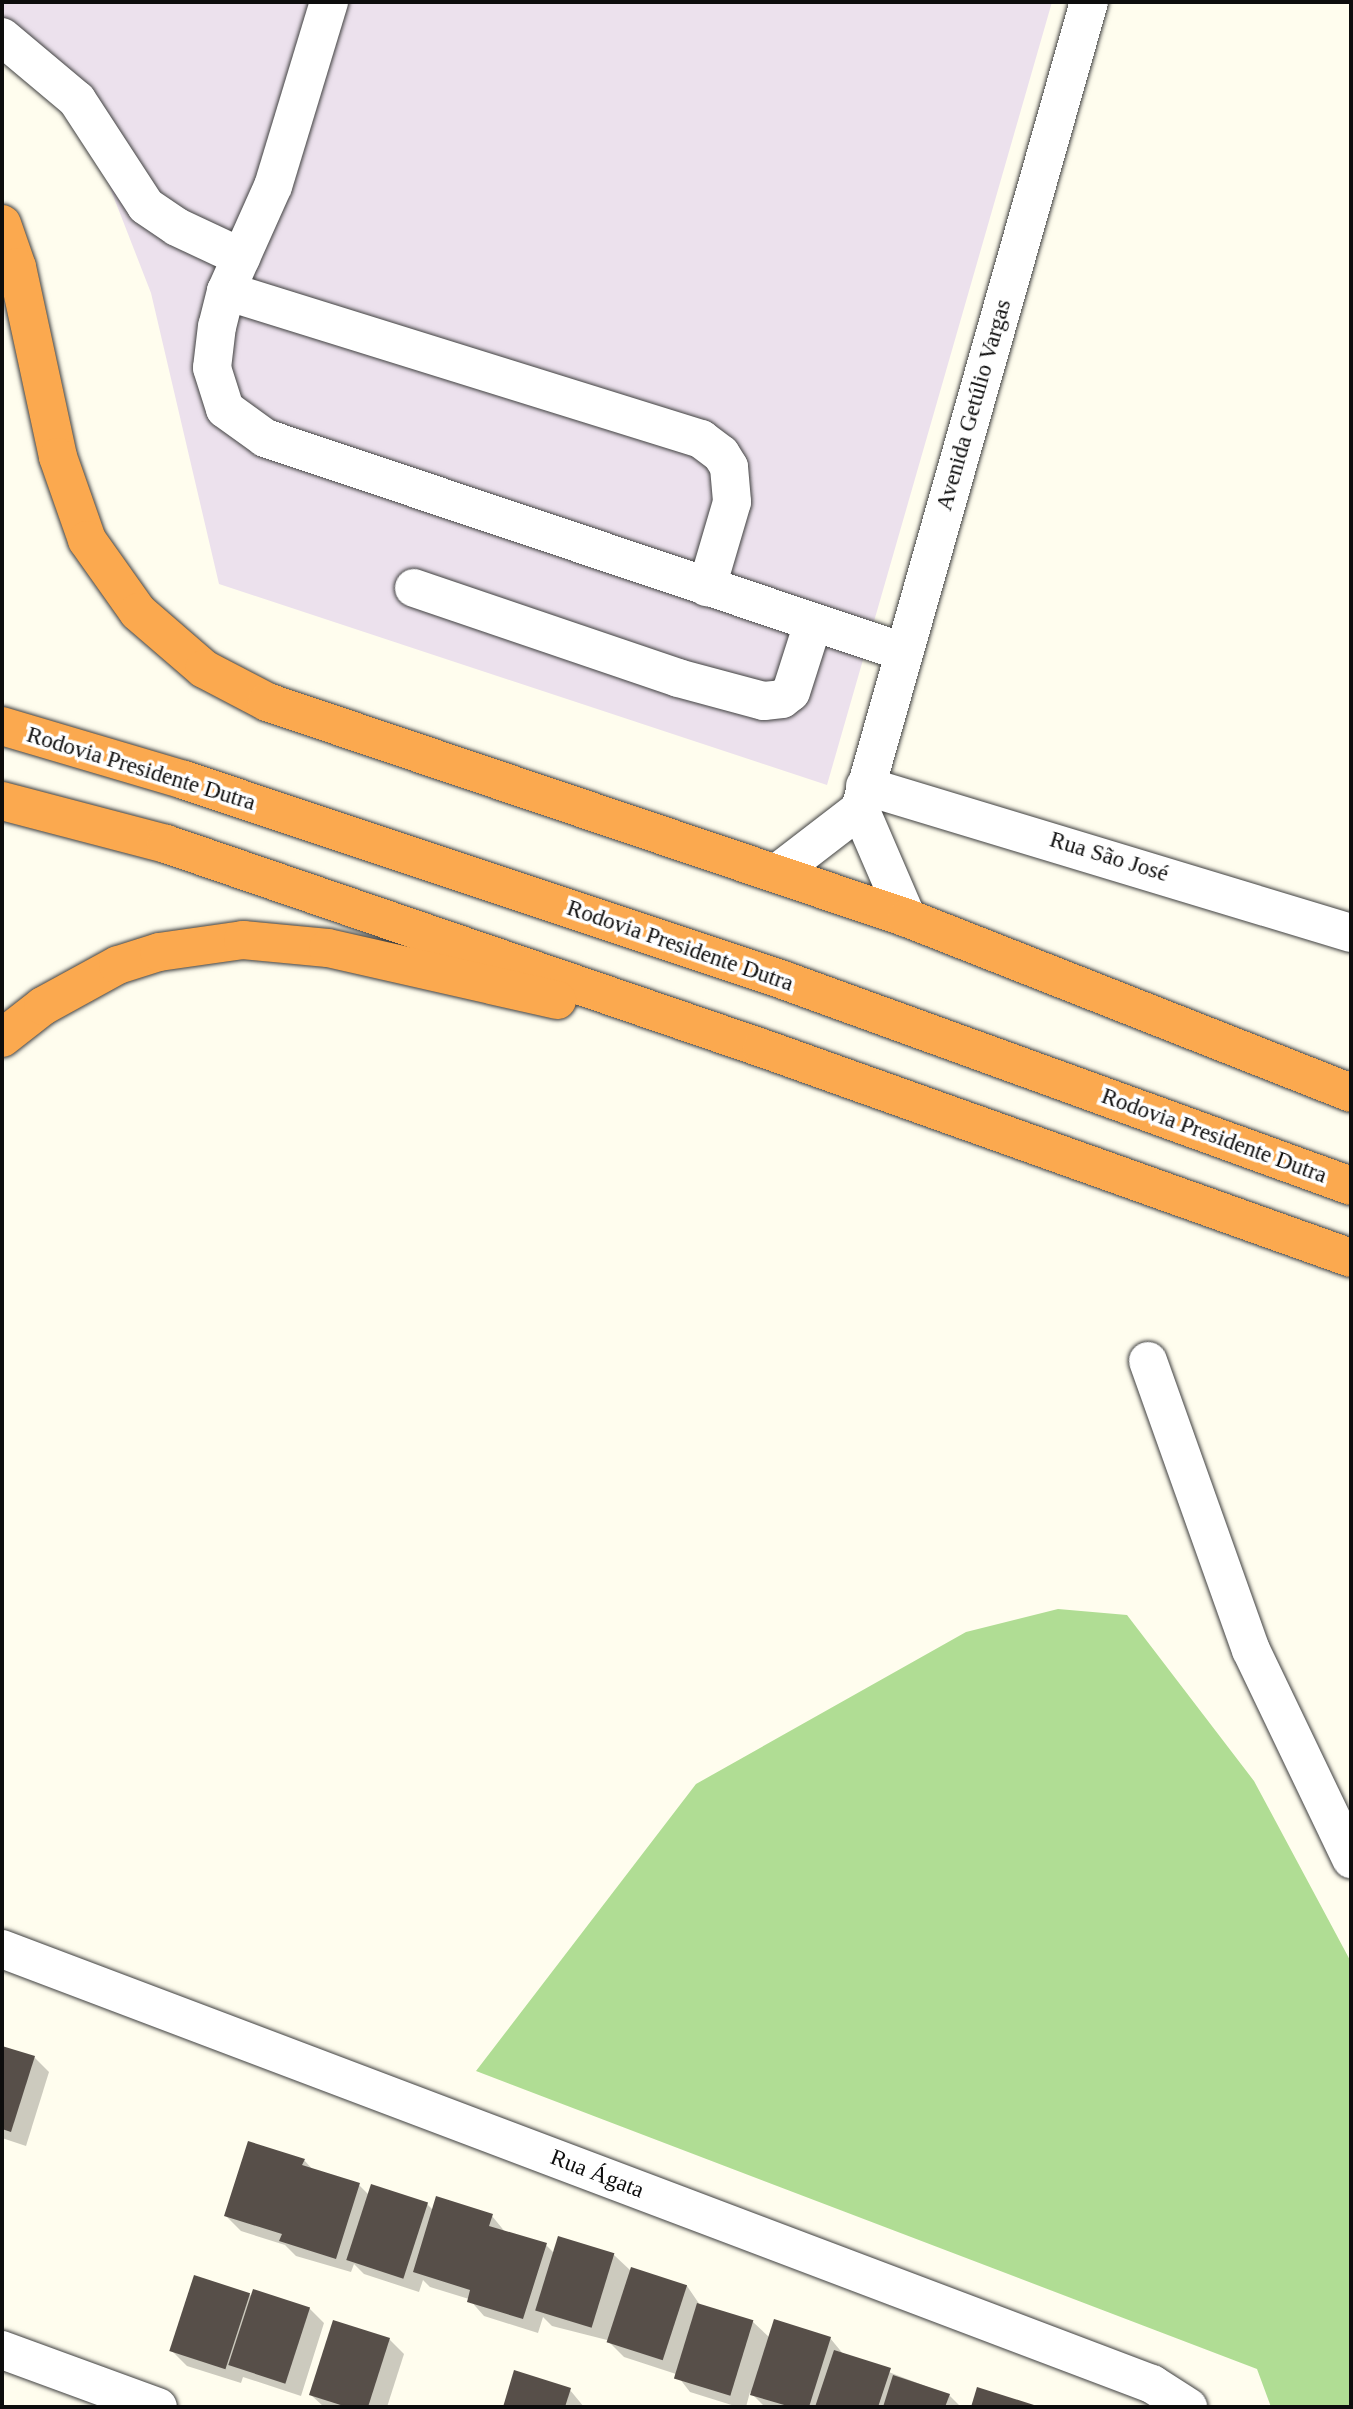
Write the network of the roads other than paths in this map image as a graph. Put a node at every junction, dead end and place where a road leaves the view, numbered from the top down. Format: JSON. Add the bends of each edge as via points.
{"nodes":[{"id":1,"x":329,"y":2,"type":"edge"},
{"id":2,"x":1089,"y":2,"type":"edge"},
{"id":3,"x":2,"y":37,"type":"edge"},
{"id":4,"x":2,"y":224,"type":"edge"},
{"id":5,"x":241,"y":257,"type":"junction"},
{"id":6,"x":226,"y":291,"type":"junction"},
{"id":7,"x":707,"y":587,"type":"junction"},
{"id":8,"x":414,"y":588,"type":"dead end"},
{"id":9,"x":813,"y":623,"type":"junction"},
{"id":10,"x":903,"y":652,"type":"junction"},
{"id":11,"x":2,"y":726,"type":"edge"},
{"id":12,"x":862,"y":797,"type":"junction"},
{"id":13,"x":2,"y":801,"type":"edge"},
{"id":14,"x":777,"y":873,"type":"junction"},
{"id":15,"x":907,"y":918,"type":"junction"},
{"id":16,"x":1351,"y":933,"type":"edge"},
{"id":17,"x":2,"y":1038,"type":"edge"},
{"id":18,"x":762,"y":1048,"type":"junction"},
{"id":19,"x":1351,"y":1093,"type":"edge"},
{"id":20,"x":1351,"y":1186,"type":"edge"},
{"id":21,"x":1351,"y":1258,"type":"edge"},
{"id":22,"x":1147,"y":1361,"type":"dead end"},
{"id":23,"x":1351,"y":1859,"type":"edge"},
{"id":24,"x":2,"y":1949,"type":"edge"},
{"id":25,"x":2,"y":2350,"type":"edge"},
{"id":26,"x":158,"y":2407,"type":"edge"},
{"id":27,"x":1188,"y":2407,"type":"edge"}],
"edges":[{"from":1,"to":5,"type":"street","via":[[273,186]]},
{"from":2,"to":10,"type":"street","name":"Avenida Getúlio Vargas"},
{"from":3,"to":5,"type":"street","via":[[77,100],[146,206],[177,227]]},
{"from":4,"to":14,"type":"highway","via":[[17,267],[70,499],[111,577],[169,642],[204,669],[267,702]]},
{"from":5,"to":6,"type":"street"},
{"from":6,"to":7,"type":"street","via":[[212,368],[225,409],[265,438]]},
{"from":6,"to":7,"type":"street","via":[[701,439],[721,454],[729,467],[732,502]]},
{"from":7,"to":9,"type":"street"},
{"from":8,"to":9,"type":"street","via":[[678,678],[764,701],[782,699],[791,692]]},
{"from":9,"to":10,"type":"street"},
{"from":10,"to":12,"type":"street","name":"Avenida Getúlio Vargas"},
{"from":11,"to":20,"type":"highway","name":"Rodovia Presidente Dutra","via":[[184,780],[783,980]]},
{"from":12,"to":14,"type":"street"},
{"from":12,"to":15,"type":"street"},
{"from":12,"to":16,"type":"street","name":"Rua São José"},
{"from":13,"to":18,"type":"highway","via":[[166,844]]},
{"from":14,"to":15,"type":"highway"},
{"from":15,"to":19,"type":"highway"},
{"from":17,"to":18,"type":"highway","via":[[52,1000],[118,965],[159,952],[243,940],[328,948]]},
{"from":18,"to":21,"type":"highway"},
{"from":22,"to":23,"type":"street","via":[[1251,1650]]},
{"from":24,"to":27,"type":"street","name":"Rua Ágata","via":[[1152,2384]]},
{"from":25,"to":26,"type":"street"}]}
